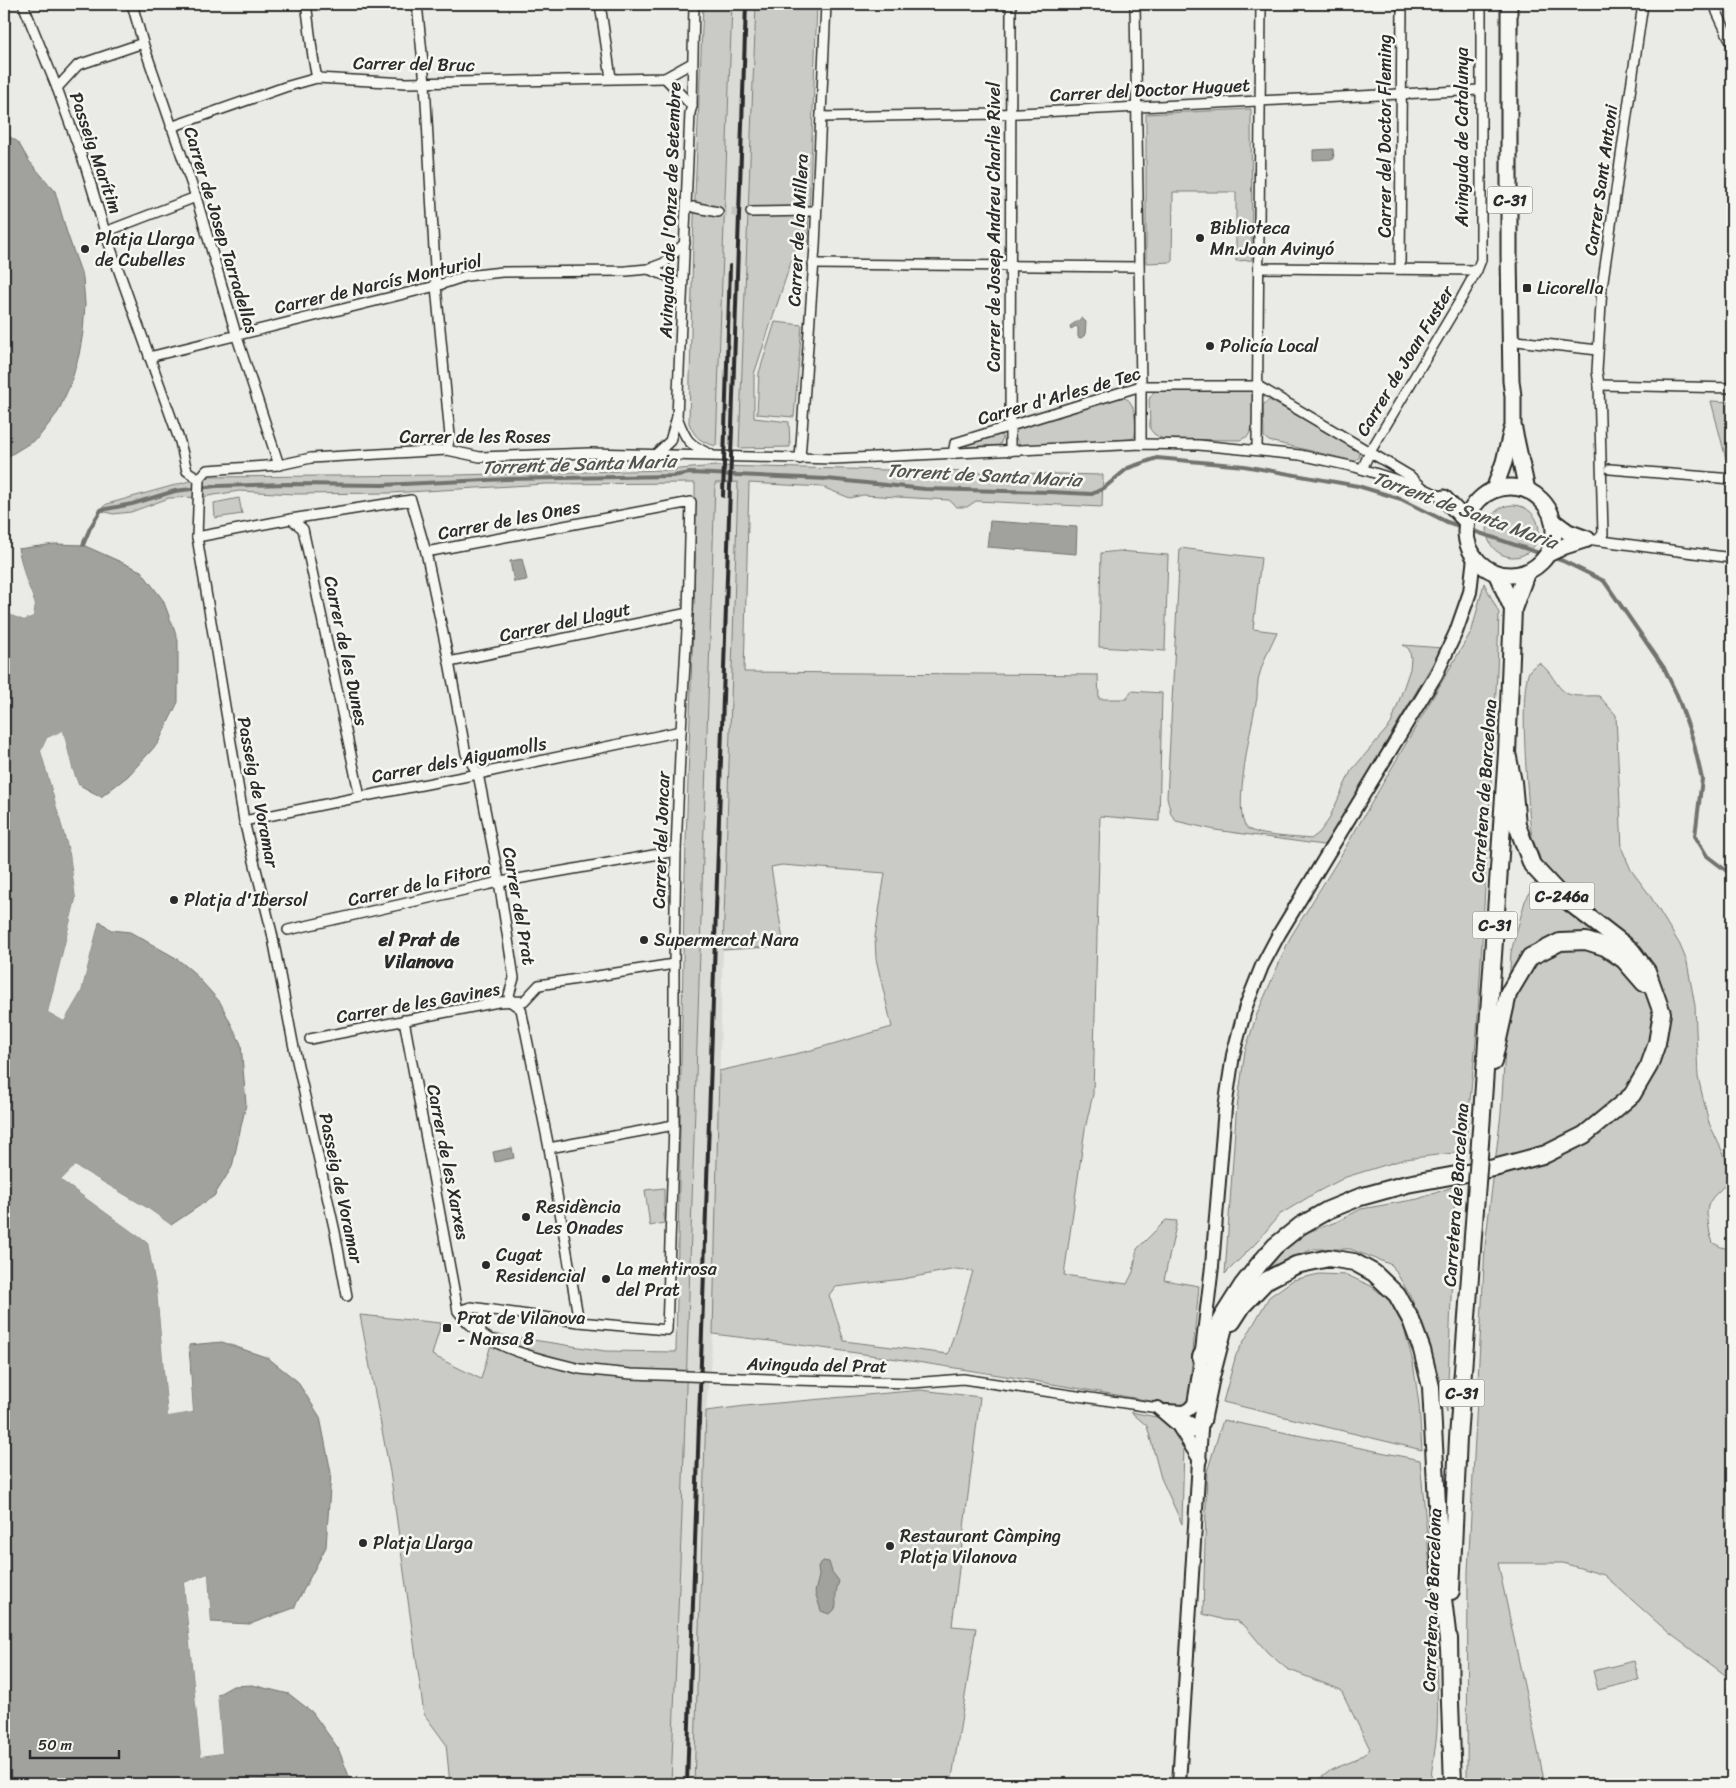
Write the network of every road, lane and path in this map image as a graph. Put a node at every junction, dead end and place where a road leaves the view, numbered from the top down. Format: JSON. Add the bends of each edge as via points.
{"nodes":[{"id":1,"x":22,"y":4,"type":"edge"},
{"id":2,"x":132,"y":4,"type":"edge"},
{"id":3,"x":306,"y":4,"type":"edge"},
{"id":4,"x":417,"y":4,"type":"edge"},
{"id":5,"x":600,"y":4,"type":"edge"},
{"id":6,"x":694,"y":4,"type":"edge"},
{"id":7,"x":826,"y":4,"type":"edge"},
{"id":8,"x":1011,"y":4,"type":"edge"},
{"id":9,"x":1135,"y":4,"type":"edge"},
{"id":10,"x":1261,"y":4,"type":"edge"},
{"id":11,"x":1402,"y":4,"type":"edge"},
{"id":12,"x":1481,"y":4,"type":"edge"},
{"id":13,"x":1509,"y":4,"type":"edge"},
{"id":14,"x":1517,"y":4,"type":"edge"},
{"id":15,"x":1643,"y":4,"type":"edge"},
{"id":16,"x":1715,"y":4,"type":"edge"},
{"id":17,"x":143,"y":43,"type":"junction"},
{"id":18,"x":1732,"y":44,"type":"edge"},
{"id":19,"x":692,"y":63,"type":"junction"},
{"id":20,"x":316,"y":78,"type":"junction"},
{"id":21,"x":611,"y":78,"type":"junction"},
{"id":22,"x":665,"y":78,"type":"junction"},
{"id":23,"x":425,"y":83,"type":"junction"},
{"id":24,"x":57,"y":88,"type":"junction"},
{"id":25,"x":1480,"y":90,"type":"junction"},
{"id":26,"x":1401,"y":94,"type":"junction"},
{"id":27,"x":1260,"y":100,"type":"junction"},
{"id":28,"x":692,"y":106,"type":"junction"},
{"id":29,"x":1137,"y":106,"type":"junction"},
{"id":30,"x":1010,"y":114,"type":"junction"},
{"id":31,"x":821,"y":117,"type":"junction"},
{"id":32,"x":171,"y":127,"type":"junction"},
{"id":33,"x":196,"y":197,"type":"junction"},
{"id":34,"x":693,"y":207,"type":"dead end"},
{"id":35,"x":811,"y":211,"type":"dead end"},
{"id":36,"x":718,"y":212,"type":"tunnel mouth"},
{"id":37,"x":751,"y":212,"type":"tunnel mouth"},
{"id":38,"x":105,"y":232,"type":"junction"},
{"id":39,"x":685,"y":243,"type":"junction"},
{"id":40,"x":813,"y":264,"type":"junction"},
{"id":41,"x":1010,"y":265,"type":"junction"},
{"id":42,"x":1138,"y":267,"type":"junction"},
{"id":43,"x":1259,"y":268,"type":"junction"},
{"id":44,"x":648,"y":269,"type":"junction"},
{"id":45,"x":1400,"y":269,"type":"junction"},
{"id":46,"x":1477,"y":270,"type":"junction"},
{"id":47,"x":436,"y":286,"type":"junction"},
{"id":48,"x":682,"y":289,"type":"junction"},
{"id":49,"x":236,"y":334,"type":"junction"},
{"id":50,"x":1517,"y":341,"type":"junction"},
{"id":51,"x":1598,"y":350,"type":"junction"},
{"id":52,"x":149,"y":357,"type":"junction"},
{"id":53,"x":1599,"y":385,"type":"junction"},
{"id":54,"x":1141,"y":386,"type":"junction"},
{"id":55,"x":1258,"y":386,"type":"junction"},
{"id":56,"x":1732,"y":388,"type":"edge"},
{"id":57,"x":1513,"y":396,"type":"junction"},
{"id":58,"x":677,"y":417,"type":"junction"},
{"id":59,"x":1513,"y":425,"type":"junction"},
{"id":60,"x":1010,"y":427,"type":"junction"},
{"id":61,"x":1141,"y":444,"type":"junction"},
{"id":62,"x":447,"y":450,"type":"junction"},
{"id":63,"x":1257,"y":450,"type":"junction"},
{"id":64,"x":1010,"y":451,"type":"junction"},
{"id":65,"x":1370,"y":452,"type":"junction"},
{"id":66,"x":954,"y":454,"type":"junction"},
{"id":67,"x":655,"y":455,"type":"junction"},
{"id":68,"x":715,"y":456,"type":"junction"},
{"id":69,"x":800,"y":459,"type":"junction"},
{"id":70,"x":279,"y":465,"type":"junction"},
{"id":71,"x":1362,"y":469,"type":"junction"},
{"id":72,"x":1610,"y":469,"type":"dead end"},
{"id":73,"x":1732,"y":479,"type":"edge"},
{"id":74,"x":199,"y":481,"type":"junction"},
{"id":75,"x":1423,"y":488,"type":"junction"},
{"id":76,"x":1494,"y":490,"type":"junction"},
{"id":77,"x":1527,"y":490,"type":"junction"},
{"id":78,"x":1444,"y":498,"type":"junction"},
{"id":79,"x":691,"y":502,"type":"joint"},
{"id":80,"x":1477,"y":503,"type":"junction"},
{"id":81,"x":313,"y":516,"type":"junction"},
{"id":82,"x":291,"y":519,"type":"junction"},
{"id":83,"x":1553,"y":521,"type":"junction"},
{"id":84,"x":1467,"y":528,"type":"junction"},
{"id":85,"x":304,"y":529,"type":"junction"},
{"id":86,"x":197,"y":536,"type":"junction"},
{"id":87,"x":1593,"y":540,"type":"junction"},
{"id":88,"x":426,"y":552,"type":"junction"},
{"id":89,"x":1547,"y":556,"type":"junction"},
{"id":90,"x":1474,"y":557,"type":"junction"},
{"id":91,"x":1732,"y":558,"type":"edge"},
{"id":92,"x":1526,"y":573,"type":"junction"},
{"id":93,"x":1497,"y":574,"type":"junction"},
{"id":94,"x":1513,"y":609,"type":"junction"},
{"id":95,"x":688,"y":613,"type":"junction"},
{"id":96,"x":449,"y":662,"type":"junction"},
{"id":97,"x":681,"y":731,"type":"junction"},
{"id":98,"x":1507,"y":753,"type":"junction"},
{"id":99,"x":478,"y":774,"type":"junction"},
{"id":100,"x":360,"y":797,"type":"junction"},
{"id":101,"x":244,"y":821,"type":"junction"},
{"id":102,"x":676,"y":851,"type":"junction"},
{"id":103,"x":497,"y":883,"type":"junction"},
{"id":104,"x":288,"y":930,"type":"dead end"},
{"id":105,"x":674,"y":964,"type":"junction"},
{"id":106,"x":511,"y":1002,"type":"junction"},
{"id":107,"x":1662,"y":1013,"type":"junction"},
{"id":108,"x":404,"y":1020,"type":"junction"},
{"id":109,"x":310,"y":1039,"type":"dead end"},
{"id":110,"x":1483,"y":1098,"type":"junction"},
{"id":111,"x":674,"y":1125,"type":"junction"},
{"id":112,"x":549,"y":1148,"type":"junction"},
{"id":113,"x":347,"y":1296,"type":"dead end"},
{"id":114,"x":1228,"y":1307,"type":"junction"},
{"id":115,"x":492,"y":1310,"type":"junction"},
{"id":116,"x":458,"y":1311,"type":"junction"},
{"id":117,"x":579,"y":1322,"type":"junction"},
{"id":118,"x":481,"y":1332,"type":"junction"},
{"id":119,"x":1220,"y":1344,"type":"junction"},
{"id":120,"x":1201,"y":1363,"type":"junction"},
{"id":121,"x":1162,"y":1409,"type":"junction"},
{"id":122,"x":1202,"y":1425,"type":"junction"},
{"id":123,"x":1179,"y":1427,"type":"junction"},
{"id":124,"x":1200,"y":1460,"type":"junction"},
{"id":125,"x":1449,"y":1649,"type":"junction"},
{"id":126,"x":1179,"y":1784,"type":"edge"},
{"id":127,"x":1453,"y":1784,"type":"edge"}],
"edges":[{"from":1,"to":24,"type":"street","name":"Passeig Marítim"},
{"from":2,"to":17,"type":"street","name":"Carrer de Josep Tarradellas"},
{"from":3,"to":20,"type":"street"},
{"from":4,"to":23,"type":"street"},
{"from":5,"to":21,"type":"street"},
{"from":6,"to":19,"type":"street","name":"Avinguda de l'Onze de Setembre"},
{"from":7,"to":31,"type":"street","name":"Carrer de la Millera"},
{"from":8,"to":30,"type":"street","name":"Carrer de Josep Andreu Charlie Rivel"},
{"from":9,"to":29,"type":"street"},
{"from":10,"to":27,"type":"street"},
{"from":11,"to":26,"type":"street","name":"Carrer del Doctor Fleming"},
{"from":12,"to":25,"type":"street","name":"Avinguda de Catalunya"},
{"from":13,"to":57,"type":"main road","number":"C-31","via":[[1509,307]]},
{"from":14,"to":50,"type":"main road","number":"C-31"},
{"from":15,"to":51,"type":"street","name":"Carrer Sant Antoni","via":[[1602,288]]},
{"from":16,"to":18,"type":"street"},
{"from":17,"to":24,"type":"street","via":[[78,65]]},
{"from":17,"to":32,"type":"street","name":"Carrer de Josep Tarradellas"},
{"from":19,"to":22,"type":"street","name":"Carrer del Bruc"},
{"from":19,"to":28,"type":"street","name":"Avinguda de l'Onze de Setembre"},
{"from":20,"to":23,"type":"street","name":"Carrer del Bruc"},
{"from":20,"to":32,"type":"street","name":"Carrer del Bruc"},
{"from":21,"to":22,"type":"street","name":"Carrer del Bruc"},
{"from":21,"to":23,"type":"street","name":"Carrer del Bruc"},
{"from":22,"to":28,"type":"street"},
{"from":23,"to":47,"type":"street"},
{"from":24,"to":38,"type":"street","name":"Passeig Marítim"},
{"from":25,"to":26,"type":"street","name":"Carrer del Doctor Huguet"},
{"from":25,"to":46,"type":"street","name":"Avinguda de Catalunya","via":[[1481,260]]},
{"from":26,"to":27,"type":"street","name":"Carrer del Doctor Huguet"},
{"from":26,"to":45,"type":"street","name":"Carrer del Doctor Fleming"},
{"from":27,"to":29,"type":"street","name":"Carrer del Doctor Huguet"},
{"from":27,"to":43,"type":"street"},
{"from":28,"to":39,"type":"street","name":"Avinguda de l'Onze de Setembre"},
{"from":29,"to":30,"type":"street","name":"Carrer del Doctor Huguet"},
{"from":29,"to":42,"type":"street"},
{"from":30,"to":31,"type":"street","name":"Carrer del Doctor Huguet"},
{"from":30,"to":41,"type":"street","name":"Carrer de Josep Andreu Charlie Rivel"},
{"from":31,"to":40,"type":"street","name":"Carrer de la Millera"},
{"from":32,"to":33,"type":"street","name":"Carrer de Josep Tarradellas"},
{"from":33,"to":38,"type":"street"},
{"from":33,"to":49,"type":"street","name":"Carrer de Josep Tarradellas"},
{"from":34,"to":36,"type":"street"},
{"from":35,"to":37,"type":"street"},
{"from":38,"to":52,"type":"street","name":"Passeig Marítim"},
{"from":39,"to":44,"type":"street","name":"Carrer de Narcís Monturiol","via":[[664,263]]},
{"from":39,"to":48,"type":"street","name":"Avinguda de l'Onze de Setembre"},
{"from":40,"to":41,"type":"street"},
{"from":40,"to":69,"type":"street","name":"Carrer de la Millera"},
{"from":41,"to":42,"type":"street"},
{"from":41,"to":60,"type":"street","name":"Carrer de Josep Andreu Charlie Rivel"},
{"from":42,"to":54,"type":"street"},
{"from":43,"to":45,"type":"street"},
{"from":43,"to":55,"type":"street"},
{"from":44,"to":47,"type":"street","name":"Carrer de Narcís Monturiol","via":[[502,272],[466,276]]},
{"from":44,"to":48,"type":"street","name":"Carrer de Narcís Monturiol","via":[[670,277]]},
{"from":45,"to":46,"type":"street"},
{"from":46,"to":65,"type":"street","name":"Carrer de Joan Fuster"},
{"from":47,"to":49,"type":"street","name":"Carrer de Narcís Monturiol"},
{"from":47,"to":62,"type":"street","via":[[450,436]]},
{"from":48,"to":58,"type":"street","name":"Avinguda de l'Onze de Setembre"},
{"from":49,"to":52,"type":"street","name":"Carrer de Narcís Monturiol"},
{"from":49,"to":70,"type":"street","name":"Carrer de Josep Tarradellas"},
{"from":50,"to":51,"type":"street"},
{"from":50,"to":57,"type":"main road","number":"C-31"},
{"from":51,"to":53,"type":"street","name":"Carrer Sant Antoni"},
{"from":52,"to":74,"type":"street","name":"Passeig Marítim","via":[[180,442],[187,471]]},
{"from":53,"to":56,"type":"street"},
{"from":53,"to":87,"type":"street","name":"Carrer Sant Antoni","via":[[1603,534]]},
{"from":54,"to":55,"type":"street","name":"Carrer d'Arles de Tec"},
{"from":54,"to":60,"type":"street","name":"Carrer d'Arles de Tec"},
{"from":54,"to":61,"type":"street"},
{"from":55,"to":63,"type":"street"},
{"from":55,"to":65,"type":"street","name":"Carrer d'Arles de Tec"},
{"from":57,"to":59,"type":"main road","number":"C-31"},
{"from":58,"to":67,"type":"street","name":"Avinguda de l'Onze de Setembre","via":[[670,442]]},
{"from":58,"to":68,"type":"street","name":"Avinguda de l'Onze de Setembre","via":[[685,438]]},
{"from":59,"to":76,"type":"main road","number":"C-31"},
{"from":59,"to":77,"type":"main road","number":"C-31"},
{"from":60,"to":64,"type":"street","name":"Carrer de Josep Andreu Charlie Rivel"},
{"from":60,"to":66,"type":"street","name":"Carrer d'Arles de Tec","via":[[955,443]]},
{"from":61,"to":63,"type":"street","name":"Carrer d'Arles de Tec"},
{"from":61,"to":64,"type":"street","name":"Carrer d'Arles de Tec"},
{"from":62,"to":67,"type":"street","name":"Carrer de les Roses","via":[[480,457],[590,453]]},
{"from":62,"to":70,"type":"street","name":"Carrer de les Roses","via":[[311,458]]},
{"from":63,"to":71,"type":"street","name":"Carrer d'Arles de Tec","via":[[1300,455]]},
{"from":64,"to":66,"type":"street","name":"Carrer d'Arles de Tec"},
{"from":65,"to":71,"type":"street","name":"Carrer de Joan Fuster"},
{"from":65,"to":75,"type":"street","name":"Carrer d'Arles de Tec","via":[[1410,476]]},
{"from":66,"to":69,"type":"street","name":"Carrer d'Arles de Tec"},
{"from":67,"to":68,"type":"street","name":"Carrer de les Roses"},
{"from":68,"to":69,"type":"street","name":"Carrer d'Arles de Tec"},
{"from":70,"to":74,"type":"street","name":"Carrer de les Roses","via":[[207,470]]},
{"from":71,"to":75,"type":"street","name":"Carrer d'Arles de Tec"},
{"from":72,"to":73,"type":"street"},
{"from":74,"to":86,"type":"street","name":"Passeig de Voramar"},
{"from":75,"to":78,"type":"street","name":"Carrer d'Arles de Tec"},
{"from":76,"to":77,"type":"main road"},
{"from":76,"to":80,"type":"main road"},
{"from":77,"to":83,"type":"main road","via":[[1548,508]]},
{"from":78,"to":80,"type":"main road"},
{"from":78,"to":84,"type":"main road"},
{"from":79,"to":88,"type":"street","name":"Carrer de les Ones"},
{"from":79,"to":95,"type":"street","name":"Carrer del Joncar"},
{"from":80,"to":84,"type":"main road"},
{"from":81,"to":82,"type":"street","name":"Carrer de les Ones"},
{"from":81,"to":85,"type":"street"},
{"from":81,"to":88,"type":"street","name":"Carrer de les Ones","via":[[411,500]]},
{"from":82,"to":85,"type":"street"},
{"from":82,"to":86,"type":"street","name":"Carrer de les Ones"},
{"from":83,"to":87,"type":"main road","via":[[1568,532]]},
{"from":83,"to":89,"type":"main road","via":[[1552,547]]},
{"from":84,"to":90,"type":"main road"},
{"from":85,"to":100,"type":"street","name":"Carrer de les Dunes"},
{"from":86,"to":101,"type":"street","name":"Passeig de Voramar"},
{"from":87,"to":89,"type":"main road","via":[[1565,546]]},
{"from":87,"to":91,"type":"street"},
{"from":88,"to":96,"type":"street","name":"Carrer del Prat"},
{"from":89,"to":92,"type":"main road"},
{"from":90,"to":93,"type":"main road"},
{"from":90,"to":120,"type":"main road","via":[[1470,592],[1436,675],[1278,934],[1246,1006],[1233,1055],[1225,1108]]},
{"from":92,"to":93,"type":"main road","via":[[1512,576]]},
{"from":92,"to":94,"type":"highway","number":"C-31"},
{"from":93,"to":94,"type":"highway","number":"C-31"},
{"from":94,"to":98,"type":"highway","name":"Carretera de Barcelona","number":"C-31"},
{"from":95,"to":96,"type":"street","name":"Carrer del Llagut"},
{"from":95,"to":97,"type":"street","name":"Carrer del Joncar"},
{"from":96,"to":99,"type":"street","name":"Carrer del Prat","via":[[466,754]]},
{"from":97,"to":99,"type":"street","name":"Carrer dels Aiguamolls"},
{"from":97,"to":102,"type":"street","name":"Carrer del Joncar"},
{"from":98,"to":107,"type":"highway","number":"C-246a","via":[[1517,825],[1532,865],[1560,895],[1631,950],[1647,971]]},
{"from":98,"to":110,"type":"highway","name":"Carretera de Barcelona","number":"C-31"},
{"from":99,"to":100,"type":"street","name":"Carrer dels Aiguamolls"},
{"from":99,"to":103,"type":"street","name":"Carrer del Prat"},
{"from":100,"to":101,"type":"street","name":"Carrer dels Aiguamolls"},
{"from":101,"to":113,"type":"street","name":"Passeig de Voramar","via":[[272,933]]},
{"from":102,"to":103,"type":"street","name":"Carrer de la Fitora"},
{"from":102,"to":105,"type":"street","name":"Carrer del Joncar"},
{"from":103,"to":104,"type":"street","name":"Carrer de la Fitora"},
{"from":103,"to":106,"type":"street","name":"Carrer del Prat","via":[[514,978],[509,995]]},
{"from":105,"to":106,"type":"street","name":"Carrer de les Gavines","via":[[540,986],[524,1001]]},
{"from":105,"to":111,"type":"street","name":"Carrer del Joncar"},
{"from":106,"to":108,"type":"street","name":"Carrer de les Gavines"},
{"from":106,"to":112,"type":"street","via":[[521,1009]]},
{"from":107,"to":110,"type":"highway","via":[[1642,980],[1624,960],[1605,947],[1586,941],[1560,942],[1530,957],[1508,994]]},
{"from":107,"to":114,"type":"highway","via":[[1649,1066],[1632,1094],[1584,1135],[1546,1154],[1494,1168],[1407,1184],[1328,1210],[1275,1246]]},
{"from":108,"to":109,"type":"street","name":"Carrer de les Gavines"},
{"from":108,"to":116,"type":"street","name":"Carrer de les Xarxes"},
{"from":110,"to":125,"type":"highway","name":"Carretera de Barcelona","number":"C-31","bridge":true,"via":[[1458,1438]]},
{"from":111,"to":112,"type":"street"},
{"from":111,"to":117,"type":"street","name":"Carrer del Joncar","via":[[667,1330]]},
{"from":112,"to":117,"type":"street"},
{"from":114,"to":119,"type":"highway"},
{"from":114,"to":120,"type":"highway"},
{"from":115,"to":116,"type":"street","via":[[471,1307]]},
{"from":115,"to":117,"type":"street"},
{"from":115,"to":118,"type":"street","via":[[480,1319]]},
{"from":116,"to":118,"type":"street","name":"Avinguda del Prat","via":[[467,1323]]},
{"from":118,"to":121,"type":"street","name":"Avinguda del Prat","bridge":true,"via":[[501,1345],[533,1357],[580,1369],[631,1374],[912,1383],[963,1378]]},
{"from":119,"to":122,"type":"highway"},
{"from":119,"to":125,"type":"highway","via":[[1243,1305],[1267,1280],[1296,1265],[1329,1258],[1354,1262],[1374,1273],[1397,1295],[1411,1320],[1431,1387],[1441,1582]]},
{"from":120,"to":121,"type":"main road","via":[[1194,1404],[1184,1412]]},
{"from":120,"to":122,"type":"main road"},
{"from":121,"to":122,"type":"main road"},
{"from":121,"to":123,"type":"main road"},
{"from":122,"to":123,"type":"main road","via":[[1191,1432]]},
{"from":122,"to":124,"type":"main road"},
{"from":123,"to":124,"type":"main road"},
{"from":124,"to":126,"type":"main road"},
{"from":125,"to":127,"type":"highway","name":"Carretera de Barcelona","number":"C-31"}]}
